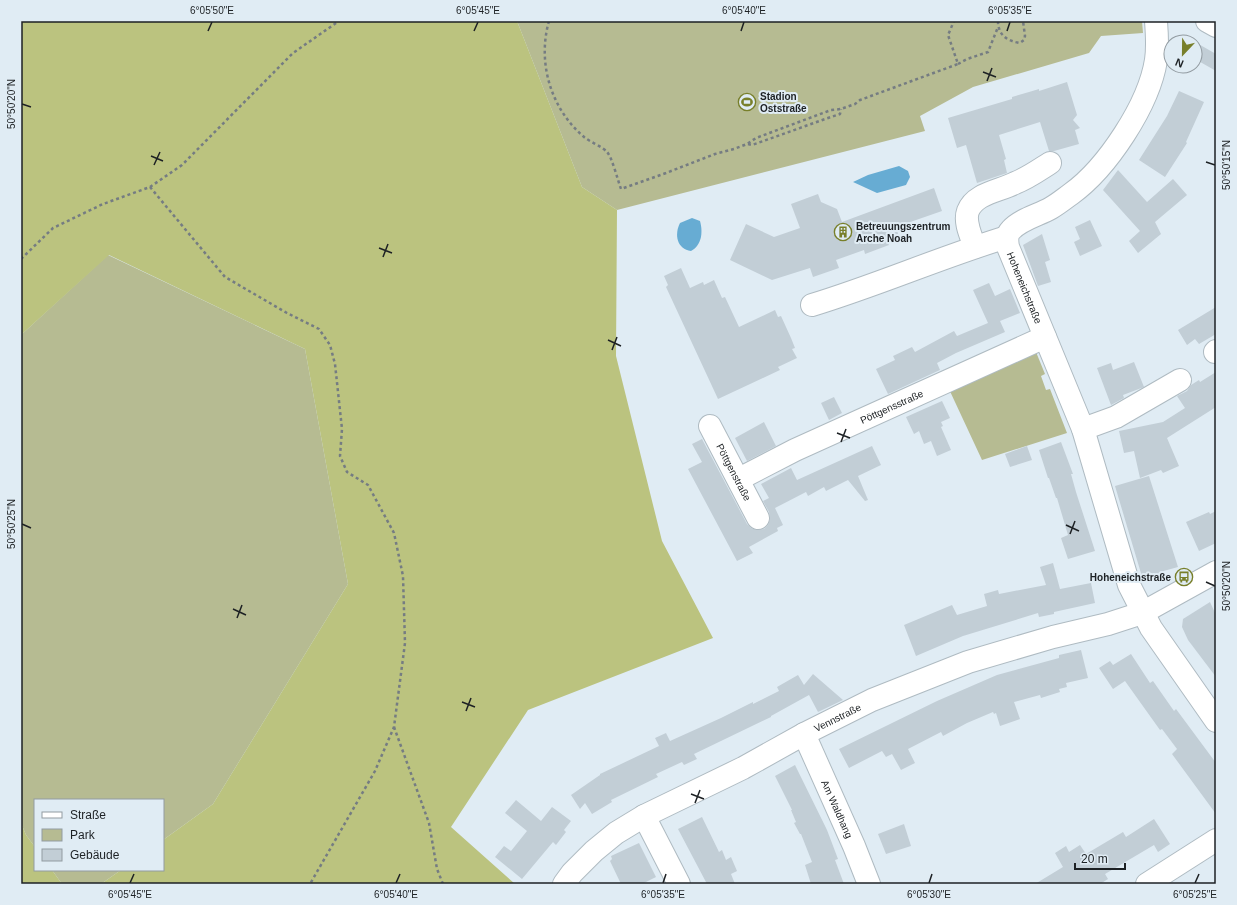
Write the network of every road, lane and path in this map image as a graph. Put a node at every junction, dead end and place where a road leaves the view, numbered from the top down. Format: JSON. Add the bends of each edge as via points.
{"nodes":[{"id":1,"x":339,"y":21,"type":"edge"},
{"id":2,"x":549,"y":21,"type":"edge"},
{"id":3,"x":954,"y":21,"type":"edge"},
{"id":4,"x":998,"y":21,"type":"edge"},
{"id":5,"x":1023,"y":21,"type":"edge"},
{"id":6,"x":1159,"y":21,"type":"edge"},
{"id":7,"x":1207,"y":21,"type":"edge"},
{"id":8,"x":1216,"y":26,"type":"edge"},
{"id":9,"x":998,"y":27,"type":"junction"},
{"id":10,"x":958,"y":64,"type":"junction"},
{"id":11,"x":840,"y":109,"type":"junction"},
{"id":12,"x":747,"y":144,"type":"junction"},
{"id":13,"x":1050,"y":163,"type":"dead end"},
{"id":14,"x":150,"y":187,"type":"junction"},
{"id":15,"x":1007,"y":237,"type":"junction"},
{"id":16,"x":975,"y":247,"type":"junction"},
{"id":17,"x":21,"y":258,"type":"edge"},
{"id":18,"x":812,"y":304,"type":"dead end"},
{"id":19,"x":1045,"y":337,"type":"junction"},
{"id":20,"x":1180,"y":380,"type":"dead end"},
{"id":21,"x":710,"y":426,"type":"dead end"},
{"id":22,"x":1083,"y":428,"type":"junction"},
{"id":23,"x":739,"y":480,"type":"junction"},
{"id":24,"x":758,"y":518,"type":"dead end"},
{"id":25,"x":1216,"y":572,"type":"edge"},
{"id":26,"x":1142,"y":613,"type":"junction"},
{"id":27,"x":1216,"y":721,"type":"edge"},
{"id":28,"x":394,"y":727,"type":"junction"},
{"id":29,"x":804,"y":734,"type":"junction"},
{"id":30,"x":644,"y":816,"type":"junction"},
{"id":31,"x":1216,"y":840,"type":"edge"},
{"id":32,"x":310,"y":884,"type":"edge"},
{"id":33,"x":443,"y":884,"type":"edge"},
{"id":34,"x":564,"y":884,"type":"edge"},
{"id":35,"x":679,"y":884,"type":"edge"},
{"id":36,"x":869,"y":884,"type":"edge"},
{"id":37,"x":1147,"y":884,"type":"edge"}],
"edges":[{"from":1,"to":14,"type":"path","via":[[293,53],[182,165]]},
{"from":2,"to":12,"type":"path","via":[[544,52],[551,89],[569,122],[584,137],[608,152],[621,189]]},
{"from":3,"to":10,"type":"path","via":[[948,35]]},
{"from":4,"to":9,"type":"path"},
{"from":5,"to":9,"type":"path","via":[[1025,36],[1020,43],[1002,36]]},
{"from":6,"to":15,"type":"street","via":[[1156,61],[1148,88],[1133,120],[1108,156],[1092,176],[1072,193],[1011,230]]},
{"from":7,"to":8,"type":"street"},
{"from":9,"to":10,"type":"path","via":[[988,52]]},
{"from":10,"to":11,"type":"path"},
{"from":11,"to":12,"type":"path","via":[[798,122]]},
{"from":11,"to":12,"type":"path","via":[[840,114],[752,145]]},
{"from":13,"to":16,"type":"street","via":[[1014,184],[975,201],[968,210],[966,220]]},
{"from":14,"to":17,"type":"path","via":[[103,204],[53,228]]},
{"from":14,"to":28,"type":"path","via":[[226,277],[319,329],[330,345],[339,393],[342,429],[340,456],[347,472],[368,485],[394,532],[403,576],[405,643]]},
{"from":15,"to":16,"type":"street"},
{"from":15,"to":19,"type":"street","name":"Hoheneichstraße","via":[[1012,260]]},
{"from":16,"to":18,"type":"street","via":[[848,294]]},
{"from":19,"to":22,"type":"street","name":"Hoheneichstraße"},
{"from":19,"to":23,"type":"street","name":"Pöttgensstraße","via":[[796,450]]},
{"from":20,"to":22,"type":"street","via":[[1116,416]]},
{"from":21,"to":23,"type":"street","name":"Pöttgenstraße"},
{"from":22,"to":26,"type":"street","name":"Hoheneichstraße","via":[[1128,585]]},
{"from":23,"to":24,"type":"street","name":"Pöttgenstraße"},
{"from":25,"to":26,"type":"street","name":"Vennstraße"},
{"from":26,"to":27,"type":"street","name":"Hoheneichstraße"},
{"from":26,"to":29,"type":"street","name":"Vennstraße","via":[[968,662],[872,700]]},
{"from":28,"to":32,"type":"path","via":[[374,771]]},
{"from":28,"to":33,"type":"path","via":[[429,823],[437,869]]},
{"from":29,"to":30,"type":"street","name":"Vennstraße","via":[[743,768]]},
{"from":29,"to":36,"type":"street","name":"Am Waldhang"},
{"from":30,"to":34,"type":"street","name":"Vennstraße","via":[[616,833],[572,873]]},
{"from":30,"to":35,"type":"street"},
{"from":31,"to":37,"type":"street"}]}
